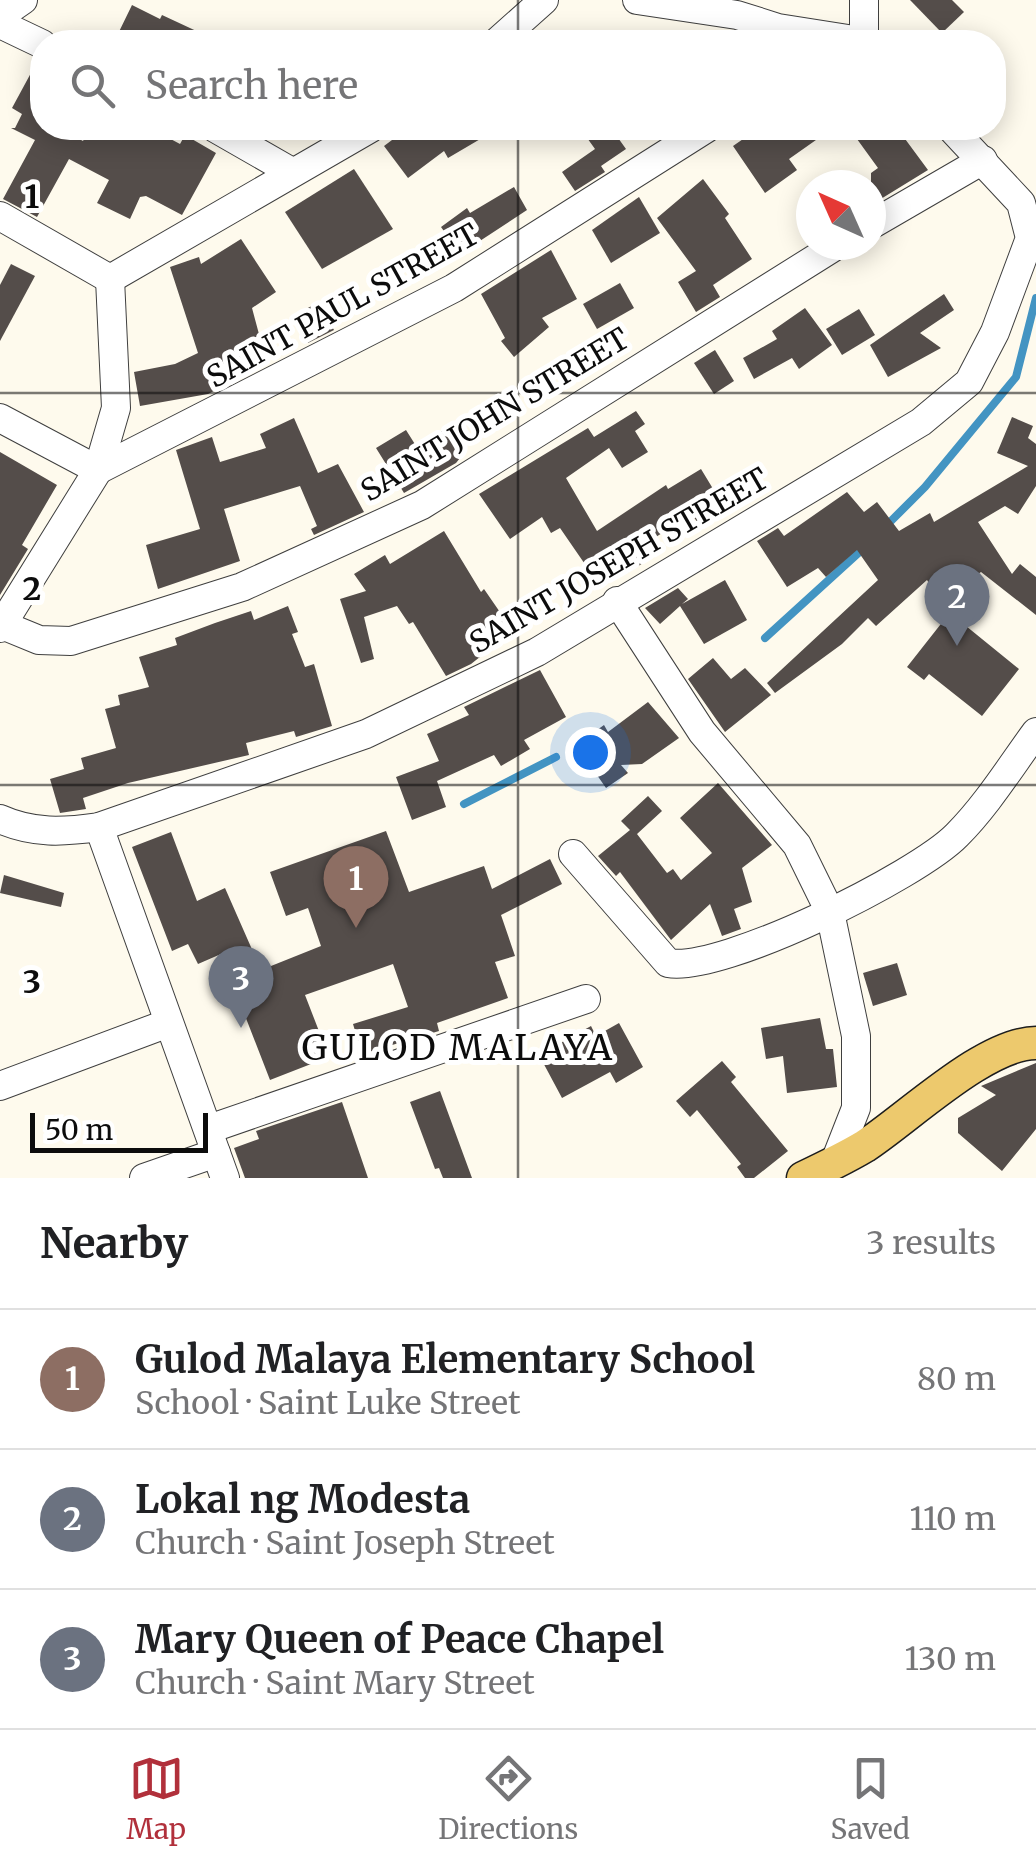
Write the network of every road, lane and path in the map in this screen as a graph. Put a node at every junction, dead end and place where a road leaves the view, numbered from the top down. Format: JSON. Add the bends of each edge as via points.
{"nodes":[{"id":1,"x":23,"y":0,"type":"edge"},
{"id":2,"x":544,"y":0,"type":"edge"},
{"id":3,"x":637,"y":0,"type":"edge"},
{"id":4,"x":864,"y":0,"type":"edge"},
{"id":5,"x":0,"y":20,"type":"edge"},
{"id":6,"x":510,"y":30,"type":"edge"},
{"id":7,"x":798,"y":30,"type":"edge"},
{"id":8,"x":863,"y":30,"type":"edge"},
{"id":9,"x":30,"y":37,"type":"edge"},
{"id":10,"x":236,"y":140,"type":"edge"},
{"id":11,"x":348,"y":140,"type":"edge"},
{"id":12,"x":688,"y":140,"type":"edge"},
{"id":13,"x":963,"y":140,"type":"edge"},
{"id":14,"x":983,"y":160,"type":"junction"},
{"id":15,"x":290,"y":171,"type":"junction"},
{"id":16,"x":0,"y":216,"type":"edge"},
{"id":17,"x":886,"y":216,"type":"edge"},
{"id":18,"x":813,"y":260,"type":"edge"},
{"id":19,"x":110,"y":278,"type":"junction"},
{"id":20,"x":0,"y":418,"type":"edge"},
{"id":21,"x":98,"y":470,"type":"junction"},
{"id":22,"x":617,"y":601,"type":"junction"},
{"id":23,"x":1,"y":625,"type":"edge"},
{"id":24,"x":1036,"y":732,"type":"edge"},
{"id":25,"x":0,"y":820,"type":"edge"},
{"id":26,"x":99,"y":827,"type":"junction"},
{"id":27,"x":573,"y":854,"type":"dead end"},
{"id":28,"x":830,"y":912,"type":"junction"},
{"id":29,"x":586,"y":999,"type":"dead end"},
{"id":30,"x":166,"y":1024,"type":"junction"},
{"id":31,"x":1036,"y":1043,"type":"edge"},
{"id":32,"x":0,"y":1086,"type":"edge"},
{"id":33,"x":217,"y":1153,"type":"edge"},
{"id":34,"x":834,"y":1164,"type":"junction"},
{"id":35,"x":144,"y":1178,"type":"edge"},
{"id":36,"x":802,"y":1178,"type":"edge"}],
"edges":[{"from":1,"to":5,"type":"street"},
{"from":2,"to":6,"type":"street"},
{"from":3,"to":7,"type":"street"},
{"from":4,"to":8,"type":"street"},
{"from":5,"to":9,"type":"street"},
{"from":10,"to":15,"type":"street"},
{"from":11,"to":15,"type":"street"},
{"from":12,"to":21,"type":"street","name":"SAINT PAUL STREET","via":[[454,288]]},
{"from":13,"to":14,"type":"street","name":"SAINT JOSEPH STREET"},
{"from":14,"to":17,"type":"street"},
{"from":14,"to":22,"type":"street","name":"SAINT JOSEPH STREET","via":[[1021,203],[1030,238],[969,382],[921,422]]},
{"from":15,"to":19,"type":"street"},
{"from":16,"to":19,"type":"street"},
{"from":18,"to":23,"type":"street","name":"SAINT JOHN STREET","via":[[422,504],[242,587],[71,641],[39,640]]},
{"from":19,"to":21,"type":"street","via":[[116,408]]},
{"from":20,"to":21,"type":"street"},
{"from":21,"to":23,"type":"street"},
{"from":22,"to":26,"type":"street","name":"SAINT JOSEPH STREET","via":[[537,652],[366,734]]},
{"from":22,"to":28,"type":"street","via":[[689,712],[796,846]]},
{"from":24,"to":28,"type":"street","via":[[956,836],[896,881]]},
{"from":25,"to":26,"type":"street","name":"SAINT JOSEPH STREET","via":[[23,830]]},
{"from":26,"to":30,"type":"street"},
{"from":27,"to":28,"type":"street","via":[[672,965],[738,949]]},
{"from":28,"to":34,"type":"street","via":[[856,1036],[856,1108]]},
{"from":29,"to":33,"type":"street"},
{"from":30,"to":32,"type":"street"},
{"from":30,"to":33,"type":"street"},
{"from":31,"to":34,"type":"main road","via":[[1007,1049]]},
{"from":33,"to":35,"type":"street"},
{"from":34,"to":36,"type":"main road"}]}
